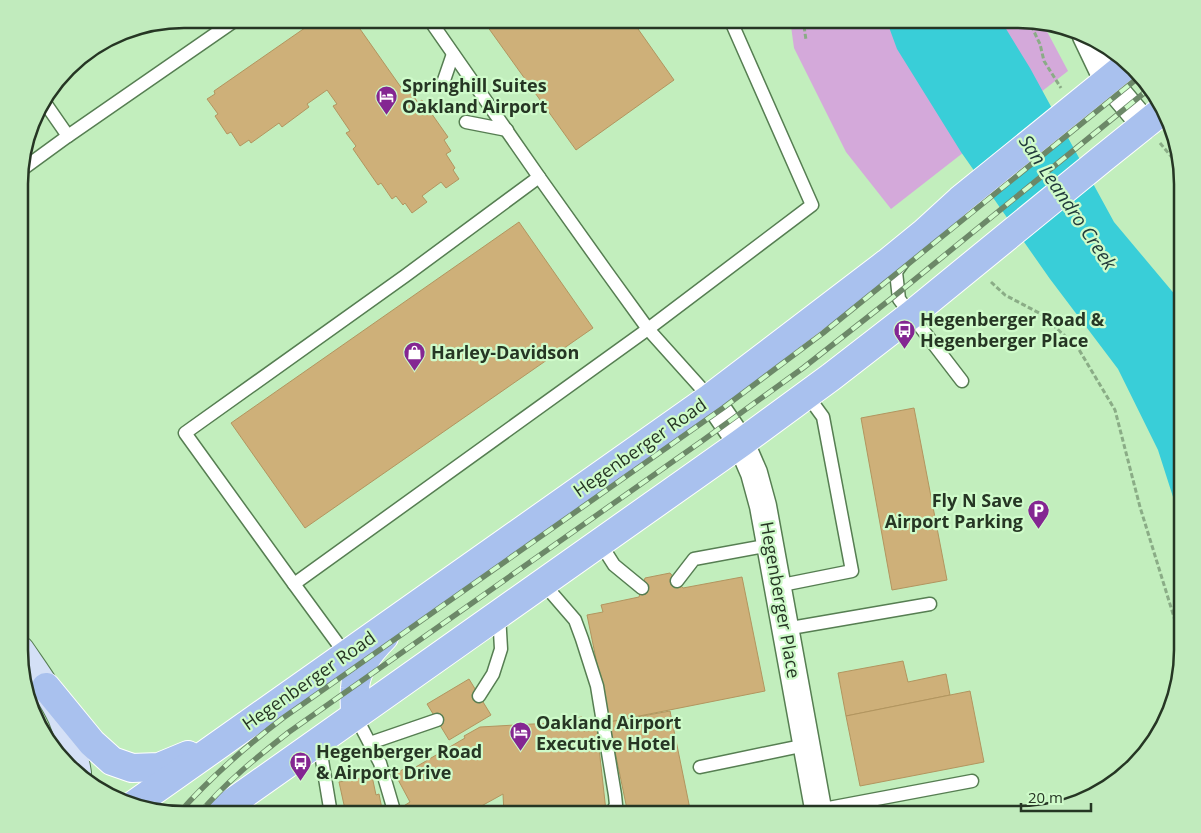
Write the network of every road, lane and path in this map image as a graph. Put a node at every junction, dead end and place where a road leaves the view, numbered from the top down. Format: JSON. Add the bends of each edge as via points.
{"nodes":[{"id":1,"x":224,"y":28,"type":"edge"},
{"id":2,"x":435,"y":28,"type":"edge"},
{"id":3,"x":734,"y":28,"type":"edge"},
{"id":4,"x":804,"y":28,"type":"edge"},
{"id":5,"x":1033,"y":28,"type":"edge"},
{"id":6,"x":806,"y":40,"type":"dead end"},
{"id":7,"x":1097,"y":49,"type":"edge"},
{"id":8,"x":453,"y":54,"type":"junction"},
{"id":9,"x":1117,"y":72,"type":"edge"},
{"id":10,"x":442,"y":86,"type":"dead end"},
{"id":11,"x":48,"y":107,"type":"edge"},
{"id":12,"x":1069,"y":111,"type":"junction"},
{"id":13,"x":1154,"y":118,"type":"edge"},
{"id":14,"x":466,"y":122,"type":"dead end"},
{"id":15,"x":507,"y":130,"type":"junction"},
{"id":16,"x":68,"y":136,"type":"junction"},
{"id":17,"x":1168,"y":145,"type":"edge"},
{"id":18,"x":29,"y":164,"type":"edge"},
{"id":19,"x":539,"y":178,"type":"junction"},
{"id":20,"x":926,"y":232,"type":"junction"},
{"id":21,"x":972,"y":264,"type":"junction"},
{"id":22,"x":910,"y":315,"type":"junction"},
{"id":23,"x":648,"y":329,"type":"junction"},
{"id":24,"x":962,"y":381,"type":"dead end"},
{"id":25,"x":807,"y":395,"type":"junction"},
{"id":26,"x":710,"y":398,"type":"junction"},
{"id":27,"x":741,"y":443,"type":"junction"},
{"id":28,"x":600,"y":543,"type":"junction"},
{"id":29,"x":770,"y":545,"type":"junction"},
{"id":30,"x":677,"y":581,"type":"dead end"},
{"id":31,"x":543,"y":583,"type":"junction"},
{"id":32,"x":294,"y":584,"type":"junction"},
{"id":33,"x":777,"y":586,"type":"junction"},
{"id":34,"x":642,"y":588,"type":"dead end"},
{"id":35,"x":930,"y":604,"type":"dead end"},
{"id":36,"x":409,"y":611,"type":"junction"},
{"id":37,"x":499,"y":614,"type":"junction"},
{"id":38,"x":1173,"y":614,"type":"edge"},
{"id":39,"x":785,"y":629,"type":"junction"},
{"id":40,"x":346,"y":655,"type":"junction"},
{"id":41,"x":28,"y":662,"type":"edge"},
{"id":42,"x":46,"y":687,"type":"junction"},
{"id":43,"x":479,"y":696,"type":"dead end"},
{"id":44,"x":355,"y":715,"type":"junction"},
{"id":45,"x":437,"y":720,"type":"dead end"},
{"id":46,"x":224,"y":741,"type":"junction"},
{"id":47,"x":319,"y":742,"type":"junction"},
{"id":48,"x":370,"y":743,"type":"junction"},
{"id":49,"x":806,"y":745,"type":"junction"},
{"id":50,"x":75,"y":762,"type":"edge"},
{"id":51,"x":700,"y":767,"type":"dead end"},
{"id":52,"x":972,"y":781,"type":"dead end"},
{"id":53,"x":141,"y":799,"type":"edge"},
{"id":54,"x":229,"y":805,"type":"edge"},
{"id":55,"x":330,"y":805,"type":"edge"},
{"id":56,"x":392,"y":805,"type":"edge"},
{"id":57,"x":616,"y":806,"type":"edge"},
{"id":58,"x":818,"y":806,"type":"edge"},
{"id":59,"x":850,"y":806,"type":"edge"}],
"edges":[{"from":1,"to":16,"type":"lane"},
{"from":2,"to":8,"type":"lane"},
{"from":3,"to":23,"type":"lane","via":[[812,205]]},
{"from":4,"to":6,"type":"path"},
{"from":5,"to":12,"type":"path","via":[[1044,61]]},
{"from":7,"to":9,"type":"street"},
{"from":8,"to":10,"type":"lane"},
{"from":8,"to":15,"type":"lane"},
{"from":9,"to":12,"type":"main road","name":"Hegenberger Road"},
{"from":9,"to":13,"type":"street"},
{"from":11,"to":16,"type":"lane"},
{"from":12,"to":20,"type":"main road","name":"Hegenberger Road"},
{"from":13,"to":17,"type":"path"},
{"from":13,"to":21,"type":"main road"},
{"from":14,"to":15,"type":"lane"},
{"from":15,"to":19,"type":"lane"},
{"from":16,"to":18,"type":"lane"},
{"from":19,"to":23,"type":"lane"},
{"from":19,"to":32,"type":"lane","via":[[186,433]]},
{"from":20,"to":22,"type":"lane","via":[[896,272],[899,299]]},
{"from":20,"to":26,"type":"main road","name":"Hegenberger Road"},
{"from":21,"to":22,"type":"main road"},
{"from":21,"to":38,"type":"path","via":[[1005,295],[1041,314],[1078,348],[1115,410]]},
{"from":22,"to":24,"type":"lane"},
{"from":22,"to":25,"type":"main road"},
{"from":23,"to":26,"type":"lane"},
{"from":23,"to":32,"type":"lane"},
{"from":25,"to":27,"type":"main road"},
{"from":25,"to":33,"type":"lane","via":[[823,417],[852,571]]},
{"from":26,"to":27,"type":"street","name":"Hegenberger Place"},
{"from":26,"to":36,"type":"main road","name":"Hegenberger Road"},
{"from":27,"to":28,"type":"main road"},
{"from":27,"to":29,"type":"street","name":"Hegenberger Place","via":[[754,473]]},
{"from":28,"to":31,"type":"main road"},
{"from":28,"to":34,"type":"lane","via":[[614,565]]},
{"from":29,"to":30,"type":"lane","via":[[694,559]]},
{"from":29,"to":33,"type":"street","name":"Hegenberger Place"},
{"from":31,"to":37,"type":"main road"},
{"from":31,"to":57,"type":"lane","via":[[575,620],[597,686]]},
{"from":32,"to":40,"type":"lane"},
{"from":33,"to":39,"type":"street","name":"Hegenberger Place"},
{"from":35,"to":39,"type":"lane"},
{"from":36,"to":40,"type":"main road","name":"Hegenberger Road"},
{"from":36,"to":44,"type":"main road","via":[[373,649],[360,670],[354,686]]},
{"from":37,"to":43,"type":"lane","via":[[501,648],[493,674]]},
{"from":37,"to":44,"type":"main road"},
{"from":39,"to":49,"type":"street","name":"Hegenberger Place"},
{"from":40,"to":46,"type":"main road","name":"Hegenberger Road"},
{"from":41,"to":42,"type":"main road"},
{"from":42,"to":46,"type":"main road","via":[[92,743],[112,760],[132,768],[159,767]]},
{"from":42,"to":50,"type":"main road","via":[[62,718]]},
{"from":44,"to":47,"type":"main road"},
{"from":44,"to":48,"type":"lane"},
{"from":45,"to":48,"type":"lane"},
{"from":46,"to":53,"type":"main road","name":"Hegenberger Road"},
{"from":47,"to":54,"type":"main road"},
{"from":47,"to":55,"type":"lane"},
{"from":48,"to":56,"type":"lane","via":[[380,763]]},
{"from":49,"to":51,"type":"lane"},
{"from":49,"to":58,"type":"street","name":"Hegenberger Place"},
{"from":52,"to":59,"type":"lane"}]}
